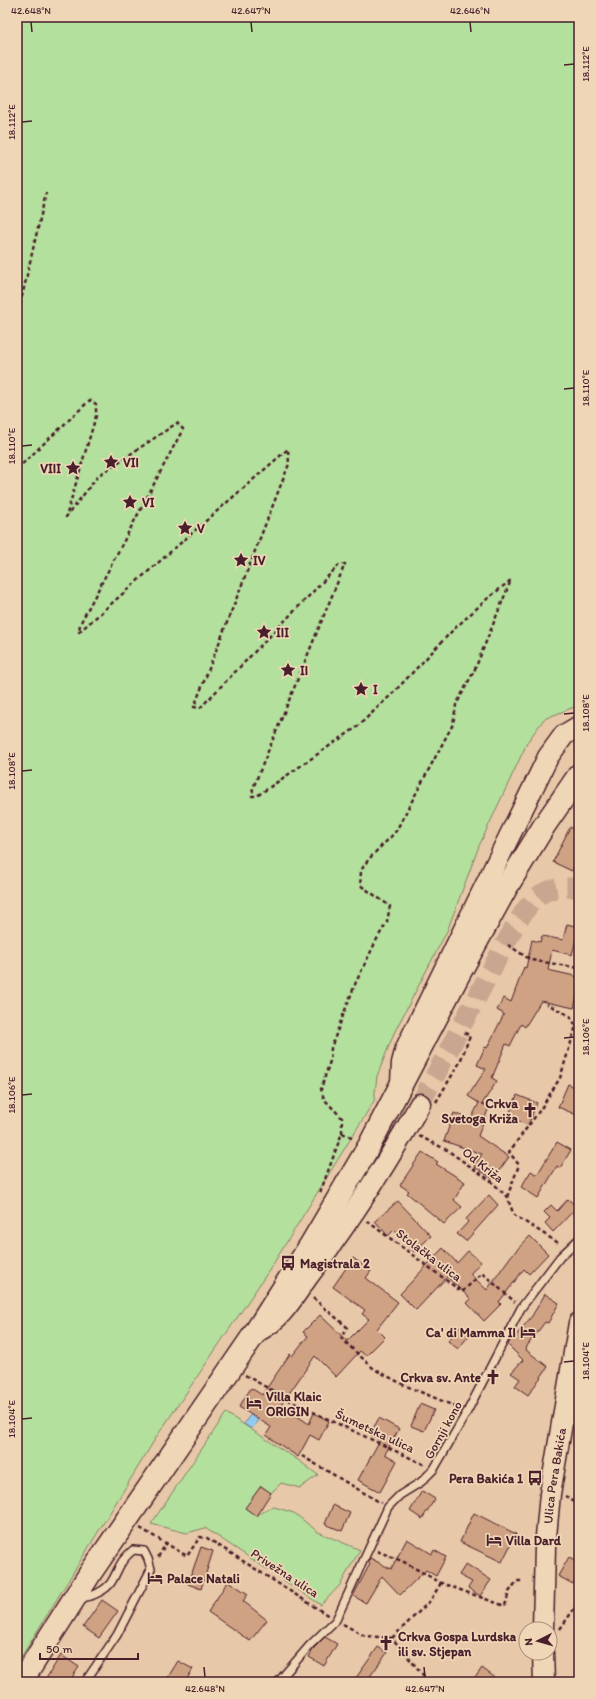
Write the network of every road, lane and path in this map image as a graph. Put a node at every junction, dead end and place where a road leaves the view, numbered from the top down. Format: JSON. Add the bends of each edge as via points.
{"nodes":[{"id":1,"x":46,"y":194,"type":"dead end"},
{"id":2,"x":17,"y":318,"type":"edge"},
{"id":3,"x":17,"y":469,"type":"edge"},
{"id":4,"x":579,"y":726,"type":"edge"},
{"id":5,"x":579,"y":775,"type":"edge"},
{"id":6,"x":508,"y":945,"type":"dead end"},
{"id":7,"x":579,"y":968,"type":"edge"},
{"id":8,"x":547,"y":1004,"type":"dead end"},
{"id":9,"x":462,"y":1031,"type":"dead end"},
{"id":10,"x":401,"y":1088,"type":"junction"},
{"id":11,"x":427,"y":1105,"type":"joint"},
{"id":12,"x":416,"y":1135,"type":"dead end"},
{"id":13,"x":507,"y":1197,"type":"junction"},
{"id":14,"x":318,"y":1200,"type":"dead end"},
{"id":15,"x":364,"y":1219,"type":"dead end"},
{"id":16,"x":579,"y":1239,"type":"edge"},
{"id":17,"x":568,"y":1249,"type":"junction"},
{"id":18,"x":312,"y":1296,"type":"dead end"},
{"id":19,"x":521,"y":1308,"type":"junction"},
{"id":20,"x":579,"y":1323,"type":"edge"},
{"id":21,"x":255,"y":1333,"type":"junction"},
{"id":22,"x":245,"y":1375,"type":"dead end"},
{"id":23,"x":467,"y":1412,"type":"junction"},
{"id":24,"x":302,"y":1456,"type":"dead end"},
{"id":25,"x":434,"y":1469,"type":"junction"},
{"id":26,"x":563,"y":1495,"type":"dead end"},
{"id":27,"x":579,"y":1503,"type":"edge"},
{"id":28,"x":388,"y":1507,"type":"junction"},
{"id":29,"x":126,"y":1519,"type":"junction"},
{"id":30,"x":370,"y":1548,"type":"junction"},
{"id":31,"x":524,"y":1581,"type":"dead end"},
{"id":32,"x":95,"y":1582,"type":"junction"},
{"id":33,"x":441,"y":1583,"type":"junction"},
{"id":34,"x":579,"y":1602,"type":"edge"},
{"id":35,"x":336,"y":1620,"type":"junction"},
{"id":36,"x":549,"y":1621,"type":"edge"},
{"id":37,"x":558,"y":1623,"type":"edge"},
{"id":38,"x":392,"y":1638,"type":"junction"},
{"id":39,"x":543,"y":1661,"type":"edge"},
{"id":40,"x":21,"y":1682,"type":"edge"},
{"id":41,"x":85,"y":1682,"type":"edge"},
{"id":42,"x":278,"y":1682,"type":"edge"},
{"id":43,"x":429,"y":1682,"type":"edge"},
{"id":44,"x":544,"y":1682,"type":"edge"}],
"edges":[{"from":1,"to":2,"type":"path"},
{"from":3,"to":14,"type":"path","via":[[90,400],[96,404],[96,416],[66,517],[99,475],[177,423],[183,428],[80,624],[79,632],[288,449],[289,464],[194,707],[200,708],[339,565],[345,564],[253,788],[252,796],[257,796],[357,727],[394,693],[453,630],[511,580],[475,669],[456,705],[453,724],[396,831],[362,870],[360,885],[390,906],[387,922],[356,982],[331,1048],[330,1061],[321,1089],[324,1100],[342,1118],[342,1133]]},
{"from":4,"to":10,"type":"main road","via":[[564,736],[548,757],[406,1048],[402,1063]]},
{"from":5,"to":10,"type":"main road","via":[[506,888]]},
{"from":6,"to":7,"type":"path","via":[[530,960]]},
{"from":8,"to":13,"type":"path","via":[[570,1016],[576,1026],[560,1078],[509,1152],[519,1165]]},
{"from":9,"to":11,"type":"path","via":[[470,1036],[460,1062]]},
{"from":10,"to":21,"type":"main road","via":[[345,1188]]},
{"from":11,"to":21,"type":"main road","via":[[309,1275],[273,1322]]},
{"from":12,"to":13,"type":"path","name":"Od Križa","via":[[447,1150],[491,1181]]},
{"from":13,"to":17,"type":"path","name":"Od Križa","via":[[514,1215]]},
{"from":15,"to":19,"type":"path","name":"Stolačka ulica","via":[[462,1292],[482,1273]]},
{"from":16,"to":17,"type":"lane","name":"Gornji kono"},
{"from":17,"to":19,"type":"lane","name":"Gornji kono"},
{"from":18,"to":23,"type":"path","via":[[347,1327],[341,1338],[374,1369]]},
{"from":19,"to":23,"type":"lane","name":"Gornji kono"},
{"from":20,"to":36,"type":"main road","name":"Ulica Pera Bakića","via":[[550,1494],[545,1547]]},
{"from":21,"to":29,"type":"main road"},
{"from":22,"to":25,"type":"path","name":"Šumetska ulica","via":[[292,1402]]},
{"from":23,"to":25,"type":"lane","name":"Gornji kono"},
{"from":24,"to":28,"type":"path"},
{"from":25,"to":28,"type":"lane","name":"Gornji kono"},
{"from":26,"to":27,"type":"path"},
{"from":28,"to":30,"type":"lane","name":"Gornji kono"},
{"from":29,"to":32,"type":"main road"},
{"from":29,"to":35,"type":"path","name":"Privežna ulica","via":[[187,1556],[200,1537],[208,1538]]},
{"from":30,"to":33,"type":"path","via":[[404,1562]]},
{"from":30,"to":35,"type":"lane","name":"Gornji kono"},
{"from":31,"to":33,"type":"path","via":[[517,1581],[509,1592],[505,1606]]},
{"from":32,"to":40,"type":"main road","via":[[76,1596]]},
{"from":32,"to":41,"type":"lane","via":[[112,1582],[124,1557],[133,1550],[144,1551],[151,1569],[117,1634]]},
{"from":33,"to":38,"type":"path","via":[[430,1601]]},
{"from":34,"to":37,"type":"path"},
{"from":35,"to":38,"type":"path","name":"Privežna ulica","via":[[365,1636]]},
{"from":35,"to":42,"type":"lane","name":"Gornji kono"},
{"from":38,"to":43,"type":"path"},
{"from":39,"to":44,"type":"main road"}]}
